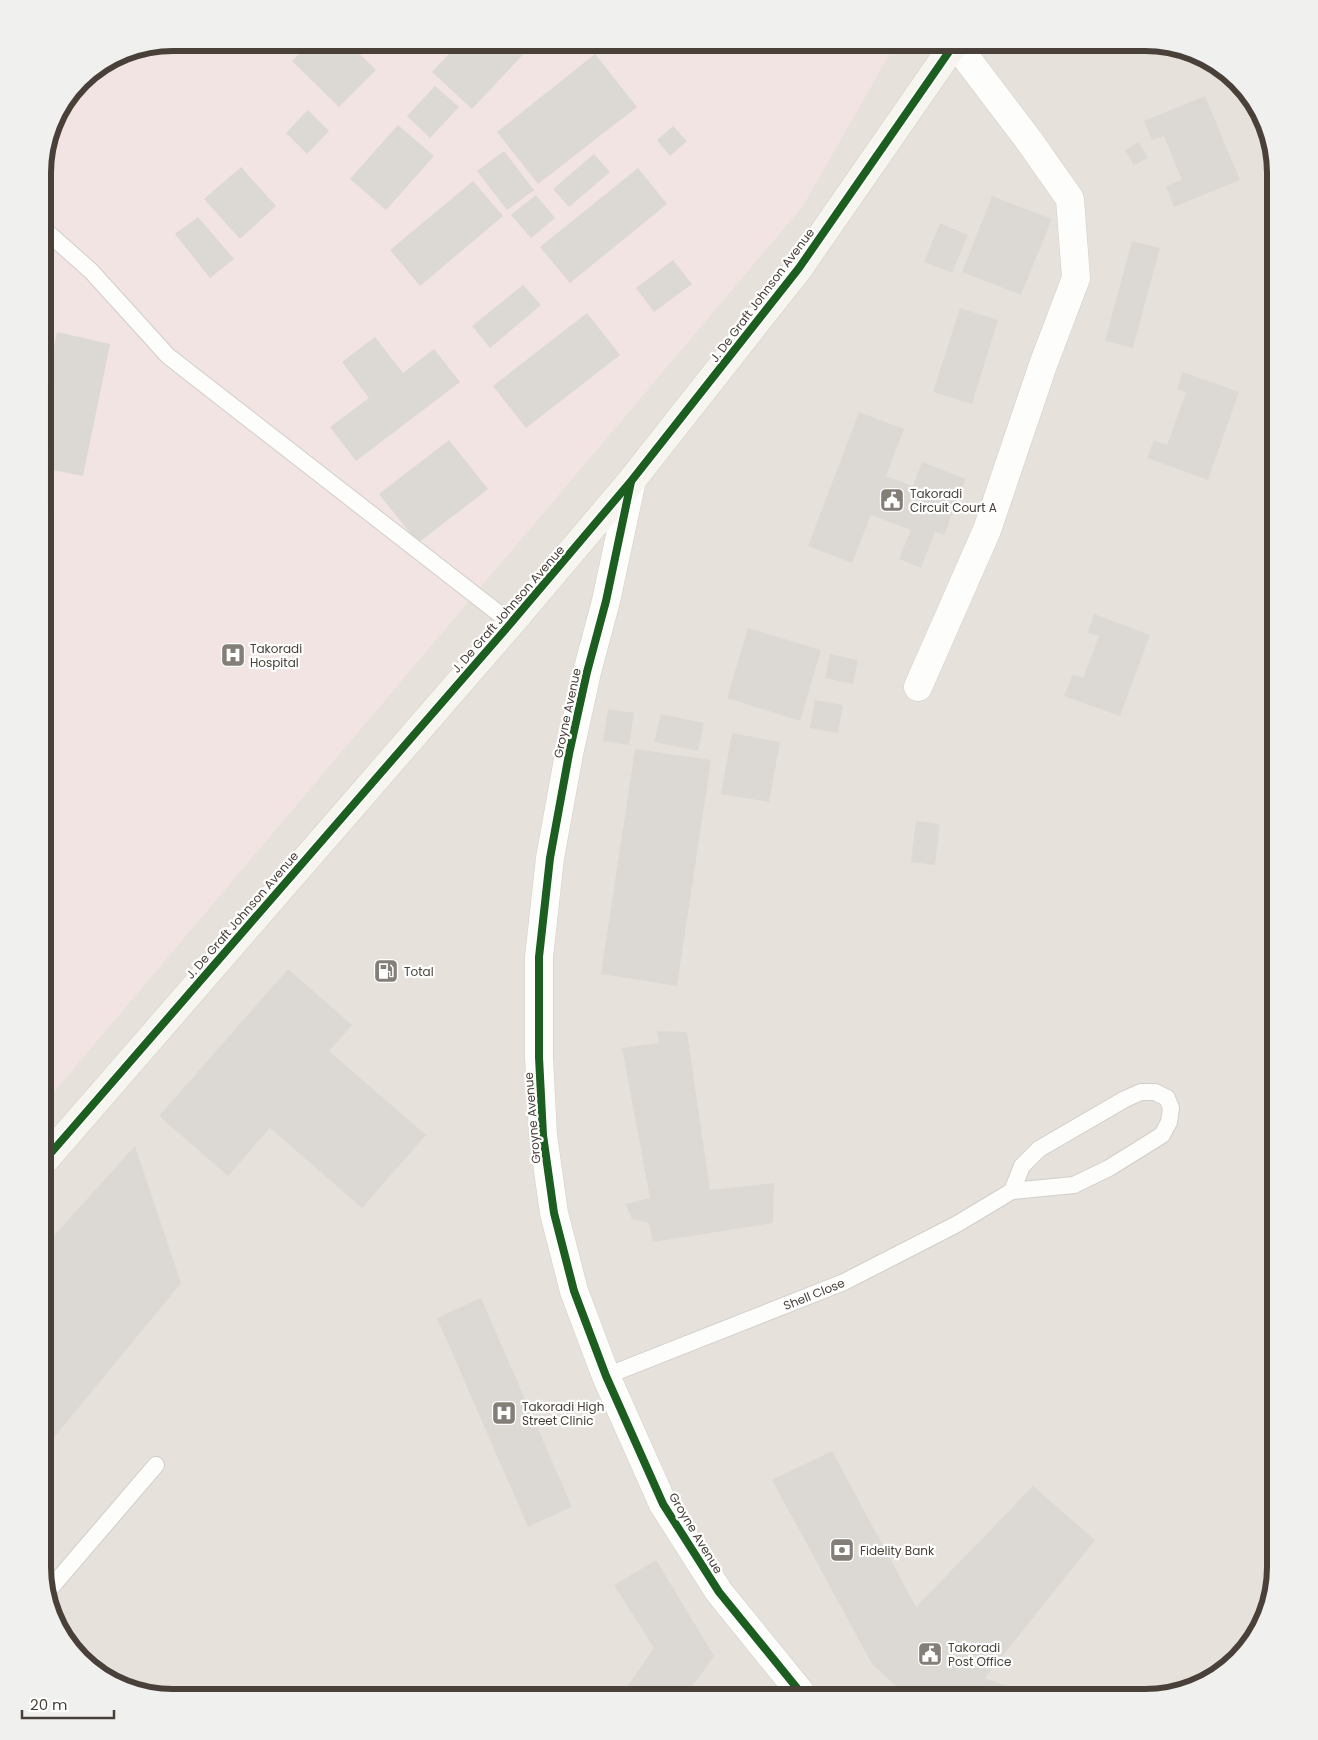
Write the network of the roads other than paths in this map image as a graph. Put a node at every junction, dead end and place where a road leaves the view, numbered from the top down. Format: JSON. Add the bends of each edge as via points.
{"nodes":[{"id":1,"x":949,"y":52,"type":"edge"},
{"id":2,"x":962,"y":52,"type":"edge"},
{"id":3,"x":52,"y":236,"type":"edge"},
{"id":4,"x":632,"y":480,"type":"junction"},
{"id":5,"x":511,"y":623,"type":"junction"},
{"id":6,"x":918,"y":686,"type":"dead end"},
{"id":7,"x":51,"y":1152,"type":"edge"},
{"id":8,"x":1012,"y":1192,"type":"junction"},
{"id":9,"x":606,"y":1376,"type":"junction"},
{"id":10,"x":156,"y":1464,"type":"dead end"},
{"id":11,"x":53,"y":1586,"type":"edge"},
{"id":12,"x":798,"y":1689,"type":"edge"}],
"edges":[{"from":1,"to":4,"type":"street","name":"J. De Graft Johnson Avenue","via":[[799,268]]},
{"from":2,"to":6,"type":"street","via":[[1070,200],[1076,278],[987,530]]},
{"from":3,"to":5,"type":"lane","via":[[91,271],[168,356]]},
{"from":4,"to":5,"type":"street","name":"J. De Graft Johnson Avenue"},
{"from":4,"to":9,"type":"street","name":"Groyne Avenue","via":[[569,754],[550,858],[539,957],[543,1135],[554,1213],[574,1291]]},
{"from":5,"to":7,"type":"street","name":"J. De Graft Johnson Avenue"},
{"from":8,"to":8,"type":"lane","name":"Shell Close","via":[[1074,1185],[1109,1168],[1162,1135],[1169,1122],[1171,1108],[1166,1098],[1155,1092],[1141,1092],[1039,1149],[1022,1166]]},
{"from":8,"to":9,"type":"lane","name":"Shell Close","via":[[844,1282]]},
{"from":9,"to":12,"type":"street","name":"Groyne Avenue","via":[[663,1504],[719,1592]]},
{"from":10,"to":11,"type":"lane"}]}
